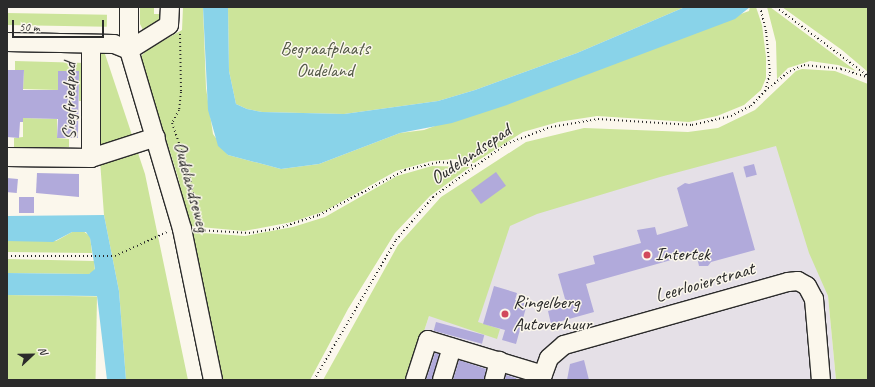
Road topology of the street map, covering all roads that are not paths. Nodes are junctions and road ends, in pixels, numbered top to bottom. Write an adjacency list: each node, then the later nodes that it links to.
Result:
1 (130, 7): 5 (street, Oudelandseweg)
2 (170, 7): 5 (street)
3 (7, 42): 4 (street)
4 (90, 44): 5 (street); 8 (street, Siegfriedpad)
5 (129, 50): 6 (street, Oudelandseweg)
6 (156, 137): 8 (street); 12 (street, Oudelandseweg)
7 (7, 157): 8 (street)
8 (91, 158)
9 (452, 347): 10 (street); 13 (street); 14 (street)
10 (499, 361): 11 (street); 15 (street)
11 (542, 378): 16 (street, Leerlooierstraat)
12 (213, 380)
13 (415, 380)
14 (442, 380)
15 (494, 380)
16 (821, 380)

